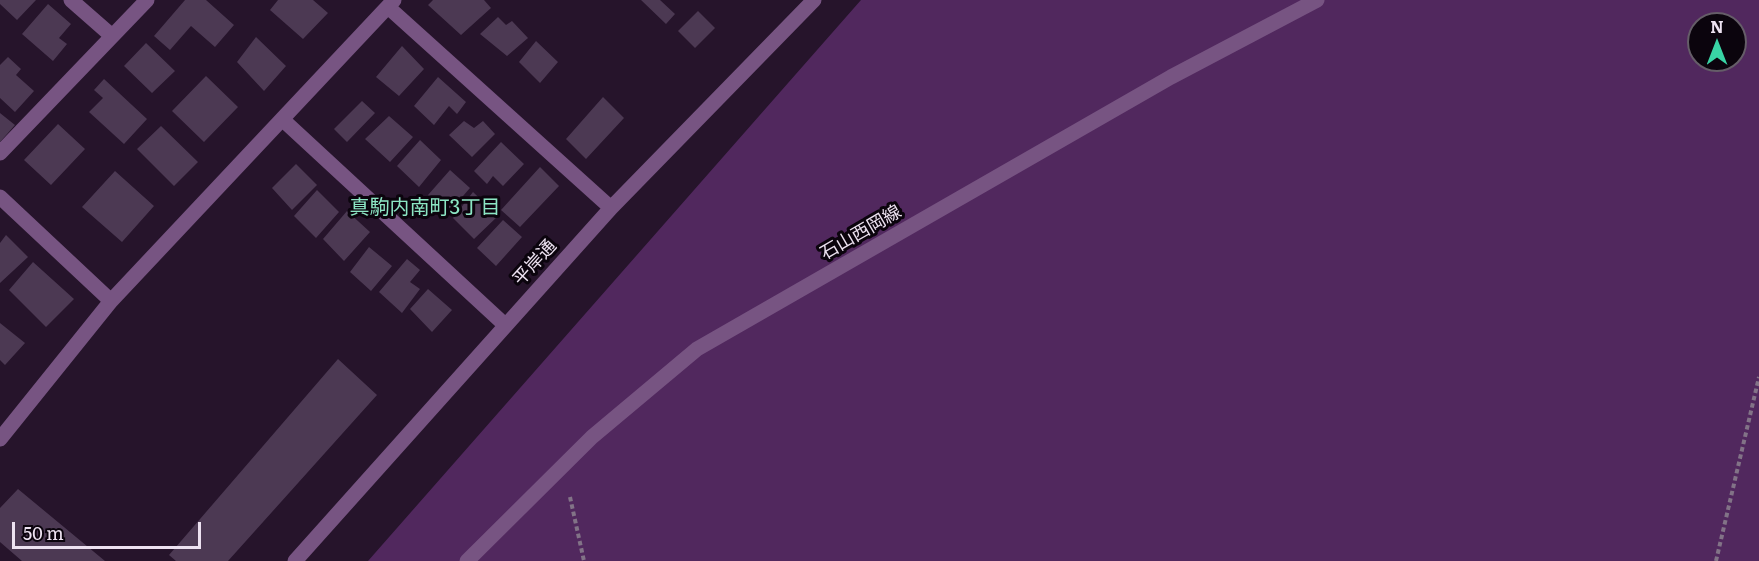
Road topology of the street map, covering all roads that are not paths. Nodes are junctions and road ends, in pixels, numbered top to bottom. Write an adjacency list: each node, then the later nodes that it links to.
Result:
1 (71, 0): 6 (street)
2 (147, 0): 6 (street)
3 (814, 0): 10 (street, 平岸通)
4 (1317, 0): 15 (street, 石山西岡線)
5 (391, 4): 7 (street); 10 (street)
6 (112, 36): 8 (street)
7 (282, 119): 11 (street); 12 (street)
8 (0, 153)
9 (0, 198): 11 (street)
10 (611, 208): 12 (street, 平岸通)
11 (111, 301): 13 (street)
12 (505, 325): 14 (street, 平岸通)
13 (0, 439)
14 (295, 561)
15 (467, 561)

